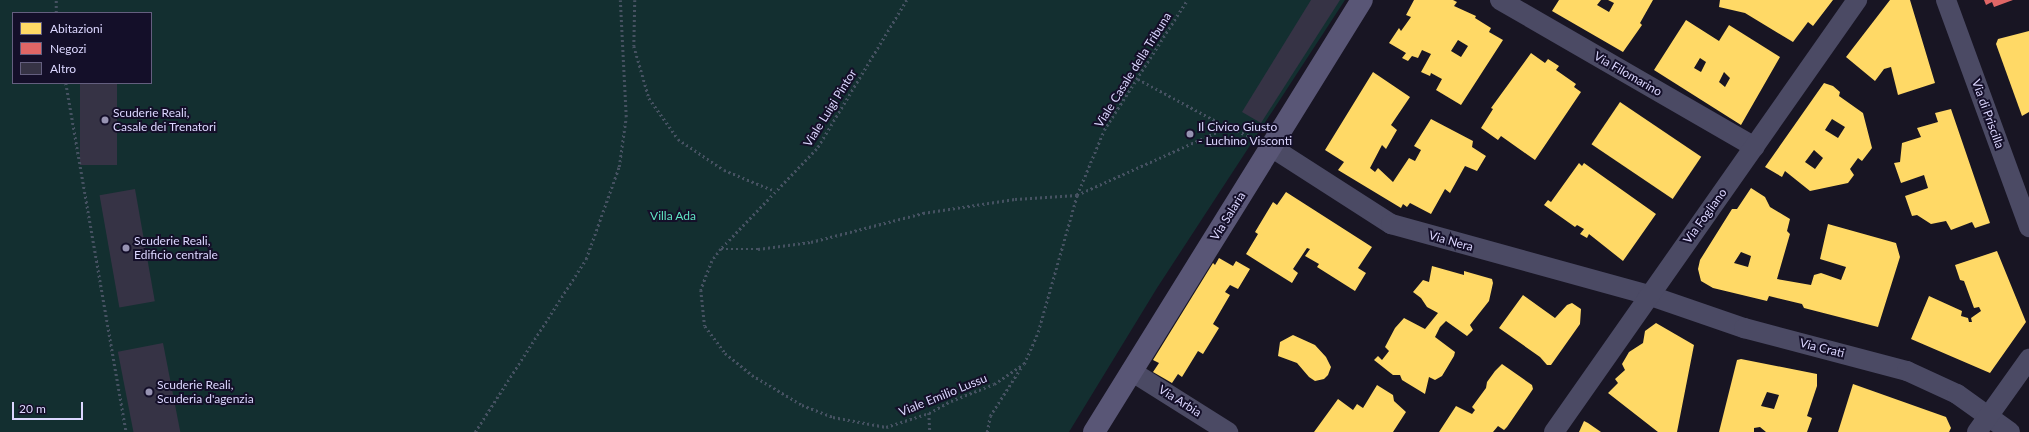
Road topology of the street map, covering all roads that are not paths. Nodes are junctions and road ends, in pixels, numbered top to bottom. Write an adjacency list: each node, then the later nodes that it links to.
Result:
1 (1362, 0): 5 (main road, Via Salaria)
2 (1500, 0): 6 (street, Via Filomarino)
3 (1857, 0): 6 (street, Via Fogliano)
4 (1946, 0): 7 (street, Via di Priscilla)
5 (1271, 147): 8 (street, Via Nera); 10 (main road, Via Salaria)
6 (1755, 147): 8 (street, Via Fogliano)
7 (2029, 227)
8 (1648, 295): 11 (street, Via Crati); 14 (street, Via Fogliano)
9 (2029, 359): 11 (street)
10 (1132, 370): 12 (main road, Via Salaria); 13 (street, Via Arbia)
11 (1988, 416): 15 (street); 16 (street, Via Crati)
12 (1094, 432)
13 (1228, 432)
14 (1554, 432)
15 (1977, 432)
16 (2010, 432)

